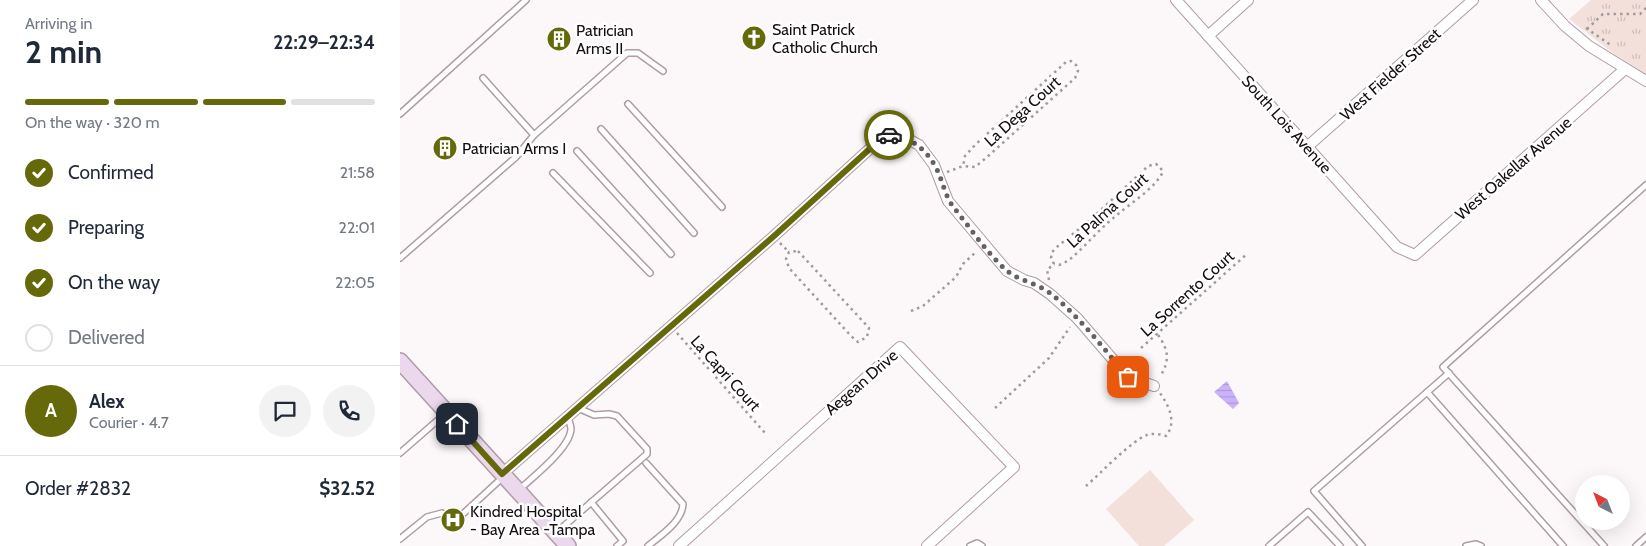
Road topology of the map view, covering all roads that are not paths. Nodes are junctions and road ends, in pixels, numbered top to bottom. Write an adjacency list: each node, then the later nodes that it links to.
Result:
1 (526, 0): 12 (lane)
2 (1176, 0): 6 (street, South Lois Avenue)
3 (1248, 0): 6 (street)
4 (1473, 0): 15 (street, West Fielder Street)
5 (1542, 0): 7 (street)
6 (1208, 36): 15 (street, South Lois Avenue)
7 (1626, 69): 10 (street); 21 (street, West Oakellar Avenue)
8 (663, 71): 14 (lane)
9 (483, 78): 14 (lane)
10 (1646, 81)
11 (628, 104): 19 (lane)
12 (400, 114)
13 (601, 129): 20 (lane)
14 (534, 135): 23 (lane)
15 (1308, 147): 21 (street, South Lois Avenue)
16 (577, 151): 22 (lane)
17 (553, 173): 24 (lane)
18 (1646, 185): 26 (lane)
19 (722, 207)
20 (694, 233)
21 (1397, 247)
22 (671, 254)
23 (400, 258)
24 (650, 274)
25 (402, 367): 30 (main road)
26 (1449, 373): 28 (lane); 55 (lane)
27 (1154, 386): 29 (street)
28 (1427, 392): 51 (lane); 54 (lane)
29 (577, 408): 31 (street); 36 (lane)
30 (446, 412): 32 (lane); 34 (main road)
31 (568, 416): 34 (street); 35 (lane)
32 (400, 453)
33 (646, 463): 44 (lane)
34 (504, 475): 35 (main road); 39 (lane)
35 (518, 491): 37 (main road)
36 (591, 502): 37 (lane); 40 (lane)
37 (556, 533): 41 (main road)
38 (1646, 537): 56 (lane)
39 (400, 539)
40 (623, 541): 42 (lane); 43 (lane)
41 (568, 546)
42 (617, 546)
43 (628, 546)
44 (648, 546)
45 (679, 546): 46 (street, Aegean Drive)
46 (927, 546)
47 (970, 546): 48 (lane)
48 (982, 546)
49 (1269, 546): 50 (lane)
50 (1340, 546)
51 (1362, 546)
52 (1466, 546): 53 (lane)
53 (1480, 546)
54 (1563, 546)
55 (1604, 546)
56 (1636, 546)

